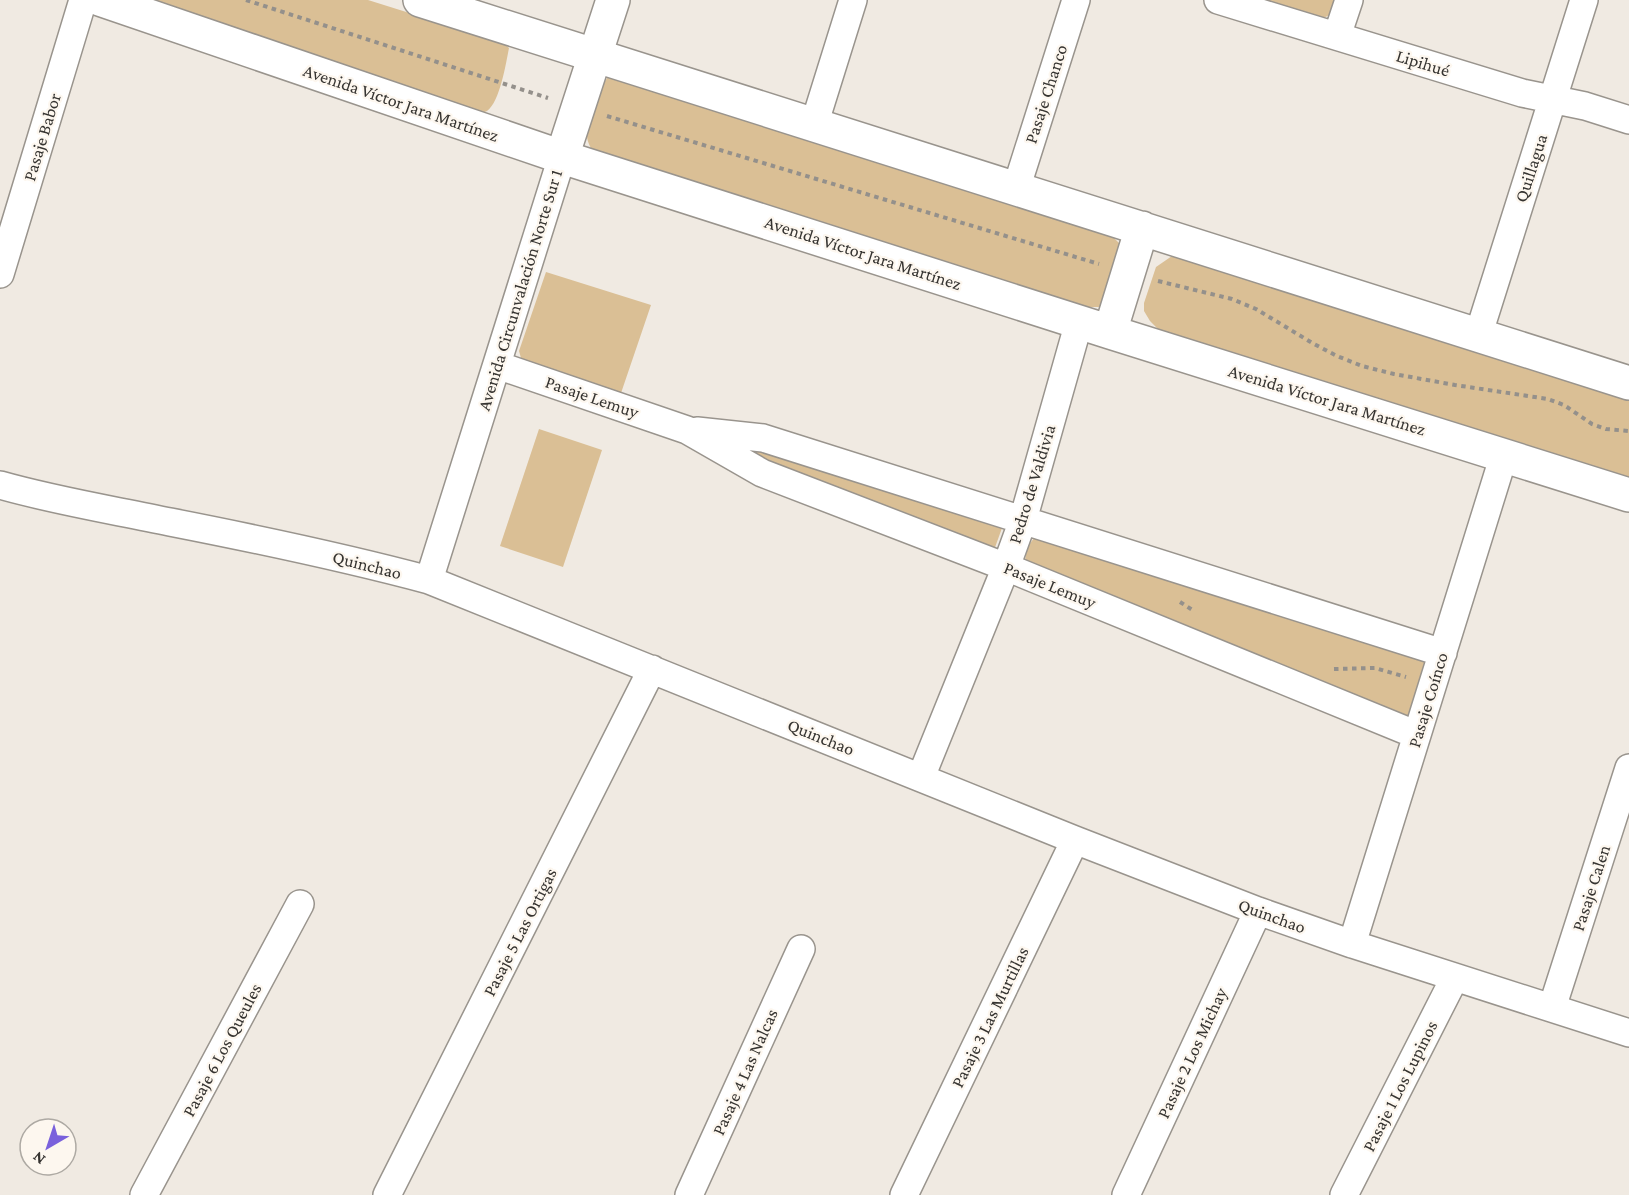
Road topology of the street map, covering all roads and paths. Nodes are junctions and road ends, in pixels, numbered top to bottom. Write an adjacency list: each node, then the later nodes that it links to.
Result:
1 (83, 0): 21 (street, Pasaje Babor)
2 (102, 0): 17 (main road, Avenida Víctor Jara Martínez)
3 (246, 0): 14 (path)
4 (420, 0): 12 (main road)
5 (613, 0): 12 (main road, Avenida Circunvalación Norte Sur 1)
6 (853, 0): 16 (street)
7 (1076, 0): 18 (street, Pasaje Chanco)
8 (1218, 0): 11 (street, Lipihué)
9 (1349, 0): 11 (street)
10 (1584, 0): 13 (street, Quillagua)
11 (1337, 36): 13 (street, Lipihué)
12 (595, 55): 14 (main road, Avenida Circunvalación Norte Sur 1); 16 (main road)
13 (1552, 99): 15 (street, Lipihué); 24 (street, Quillagua)
14 (578, 107): 17 (main road, Avenida Circunvalación Norte Sur 1); 20 (path)
15 (1629, 120)
16 (814, 125): 18 (main road)
17 (562, 157): 22 (main road, Avenida Víctor Jara Martínez); 25 (street, Avenida Circunvalación Norte Sur 1)
18 (1016, 189): 19 (main road)
19 (1142, 228): 20 (main road); 24 (main road)
20 (1128, 272): 23 (main road); 28 (path)
21 (0, 274)
22 (1079, 322): 23 (main road, Avenida Víctor Jara Martínez); 32 (street, Pedro de Valdivia)
23 (1110, 332): 29 (main road, Avenida Víctor Jara Martínez)
24 (1478, 336): 26 (main road)
25 (497, 365): 27 (street, Pasaje Lemuy); 34 (street, Avenida Circunvalación Norte Sur 1)
26 (1629, 383)
27 (687, 430): 32 (street, Pasaje Lemuy); 33 (street, Pasaje Lemuy)
28 (1629, 431)
29 (1504, 455): 31 (main road, Avenida Víctor Jara Martínez); 35 (street, Pasaje Coínco)
30 (0, 485): 34 (street, Quinchao)
31 (1629, 495)
32 (1023, 520): 33 (street, Pedro de Valdivia); 35 (street, Pasaje Lemuy)
33 (1005, 567): 37 (street, Pasaje Lemuy); 39 (street, Pedro de Valdivia)
34 (429, 580): 36 (street, Quinchao)
35 (1443, 653): 37 (street, Pasaje Coínco)
36 (652, 669): 39 (street, Quinchao); 50 (street, Pasaje 5 Las Ortigas)
37 (1417, 735): 44 (street, Pasaje Coínco)
38 (1629, 768): 40 (street, Pasaje Calen)
39 (921, 777): 41 (street, Quinchao)
40 (1625, 795): 47 (street, Pasaje Calen)
41 (1075, 840): 43 (street, Quinchao); 52 (street, Pasaje 3 Las Murtillas)
42 (300, 904): 49 (street, Pasaje 6 Los Queules)
43 (1258, 911): 44 (street, Quinchao); 53 (street, Pasaje 2 Los Michay)
44 (1352, 944): 46 (street, Quinchao)
45 (801, 949): 51 (street, Pasaje 4 Las Nalcas)
46 (1455, 977): 47 (street, Quinchao); 54 (street, Pasaje 1 Los Lupinos)
47 (1552, 1008): 48 (street, Quinchao)
48 (1629, 1033)
49 (144, 1195)
50 (387, 1195)
51 (689, 1195)
52 (904, 1195)
53 (1126, 1195)
54 (1344, 1195)

